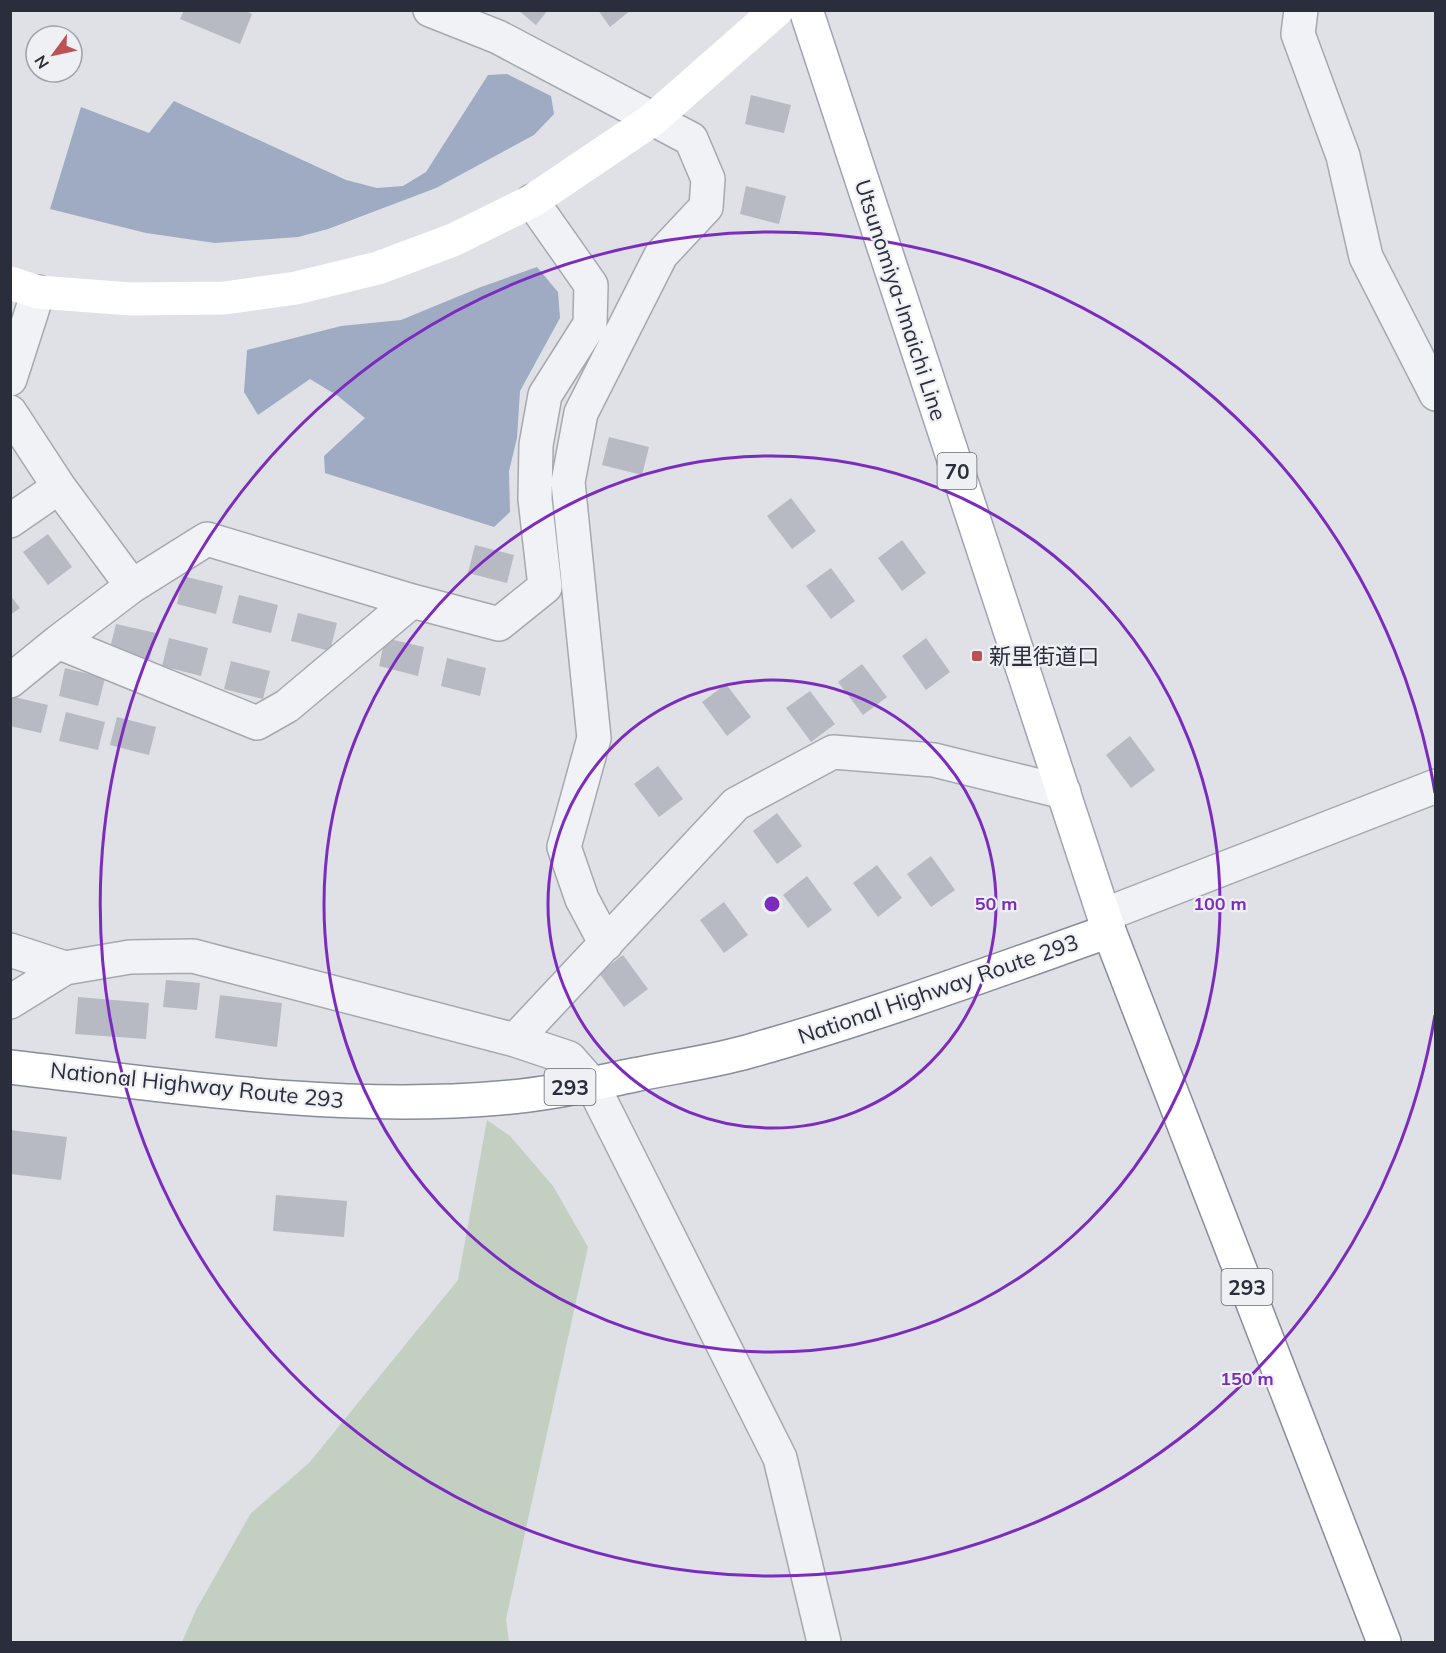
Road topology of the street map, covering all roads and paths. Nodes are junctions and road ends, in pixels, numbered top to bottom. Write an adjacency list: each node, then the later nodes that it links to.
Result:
1 (430, 10): 5 (street)
2 (777, 10): 5 (main road)
3 (806, 10): 18 (main road, Utsunomiya-Imaichi Line / 70)
4 (1301, 10): 9 (street)
5 (652, 120): 6 (main road); 20 (street)
6 (532, 201): 7 (main road); 14 (street)
7 (24, 287): 8 (street)
8 (10, 379)
9 (1436, 394)
10 (10, 412): 11 (street)
11 (59, 487): 12 (street); 13 (street)
12 (10, 522)
13 (132, 586): 14 (street); 15 (street)
14 (412, 601): 15 (street)
15 (58, 642): 16 (street)
16 (10, 681)
17 (1436, 786): 19 (street)
18 (1064, 792): 19 (main road, Utsunomiya-Imaichi Line / 70); 20 (street)
19 (1106, 923): 26 (main road, National Highway Route 293 / 293); 28 (main road, National Highway Route 293 / 293)
20 (606, 944): 24 (street)
21 (10, 950): 22 (street)
22 (65, 968): 23 (street); 24 (street)
23 (10, 1002)
24 (515, 1040): 26 (street)
25 (10, 1066): 26 (main road, National Highway Route 293 / 293)
26 (592, 1084): 27 (street)
27 (824, 1642)
28 (1384, 1642)

